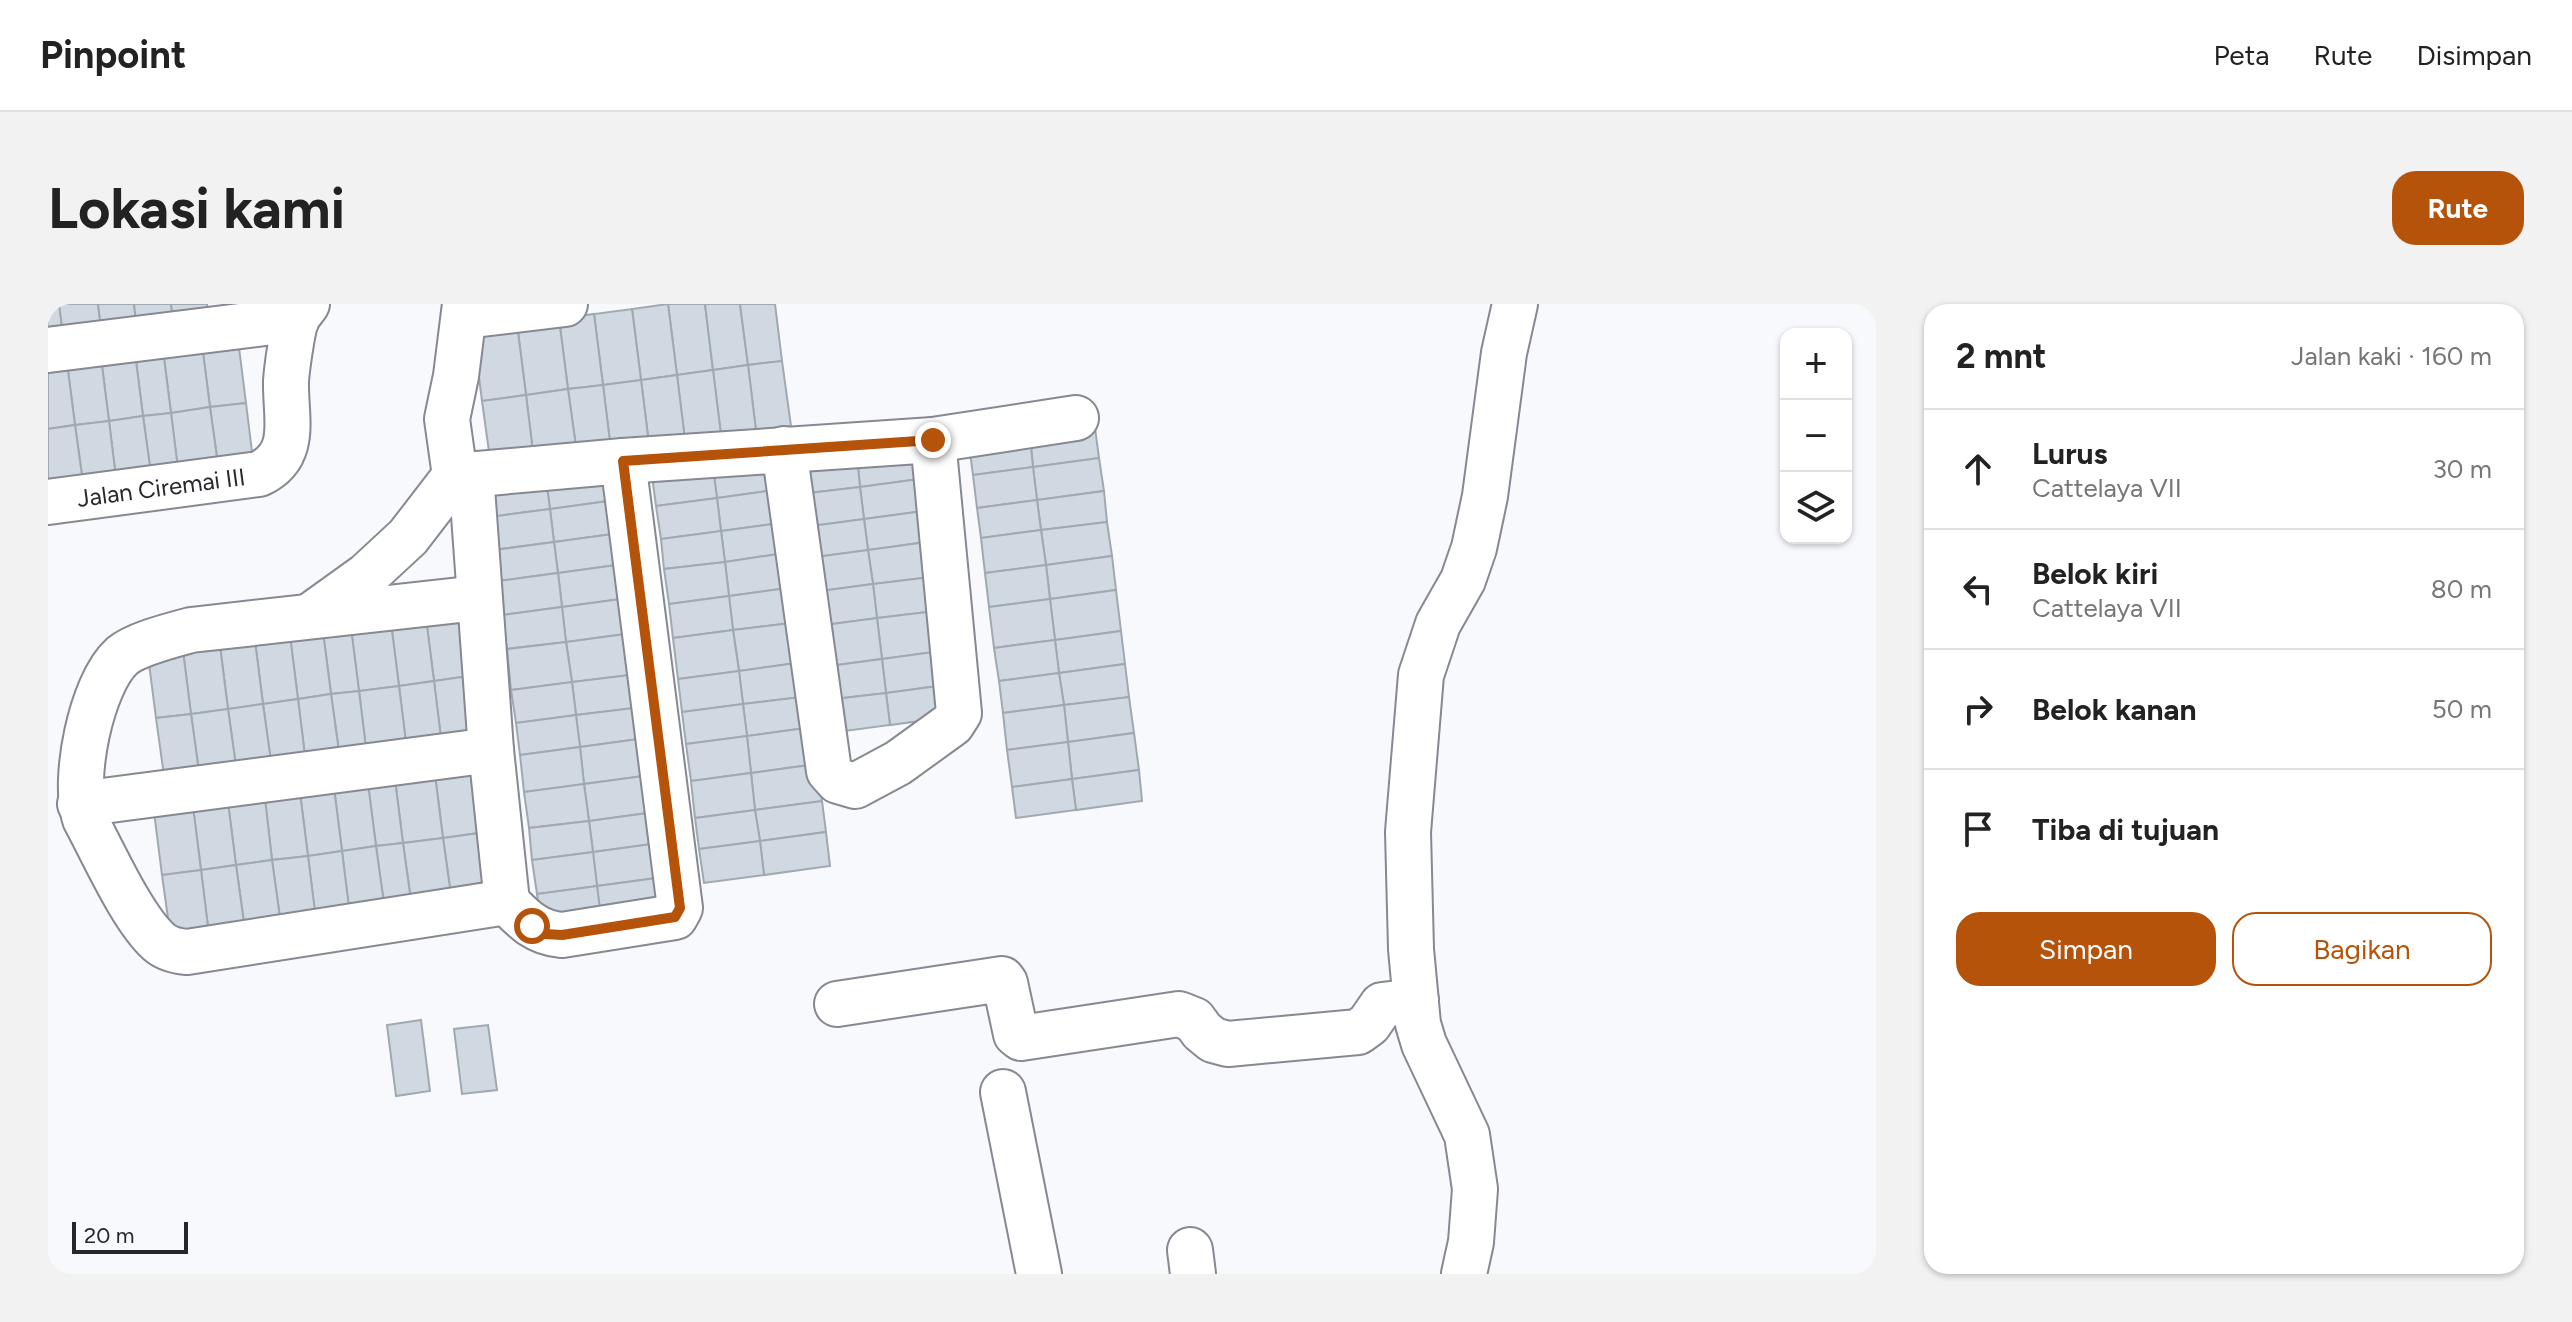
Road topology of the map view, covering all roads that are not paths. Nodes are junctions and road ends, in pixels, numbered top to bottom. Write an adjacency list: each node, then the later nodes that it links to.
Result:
1 (565, 304): 3 (street)
2 (1515, 304): 17 (street)
3 (465, 310): 10 (street)
4 (302, 312): 5 (street); 11 (street, Jalan Ciremai III)
5 (48, 350)
6 (1076, 418): 7 (street)
7 (933, 440): 8 (street); 8 (street)
8 (784, 449): 9 (street)
9 (623, 461): 10 (street); 16 (street)
10 (463, 475): 12 (street); 13 (street)
11 (48, 502)
12 (478, 598): 13 (street); 14 (street)
13 (306, 618): 15 (street)
14 (491, 750): 15 (street); 16 (street)
15 (80, 804): 16 (street)
16 (507, 902)
17 (1416, 1001): 18 (street); 21 (street)
18 (837, 1004)
19 (1003, 1092): 20 (street)
20 (1039, 1274)
21 (1464, 1274)

